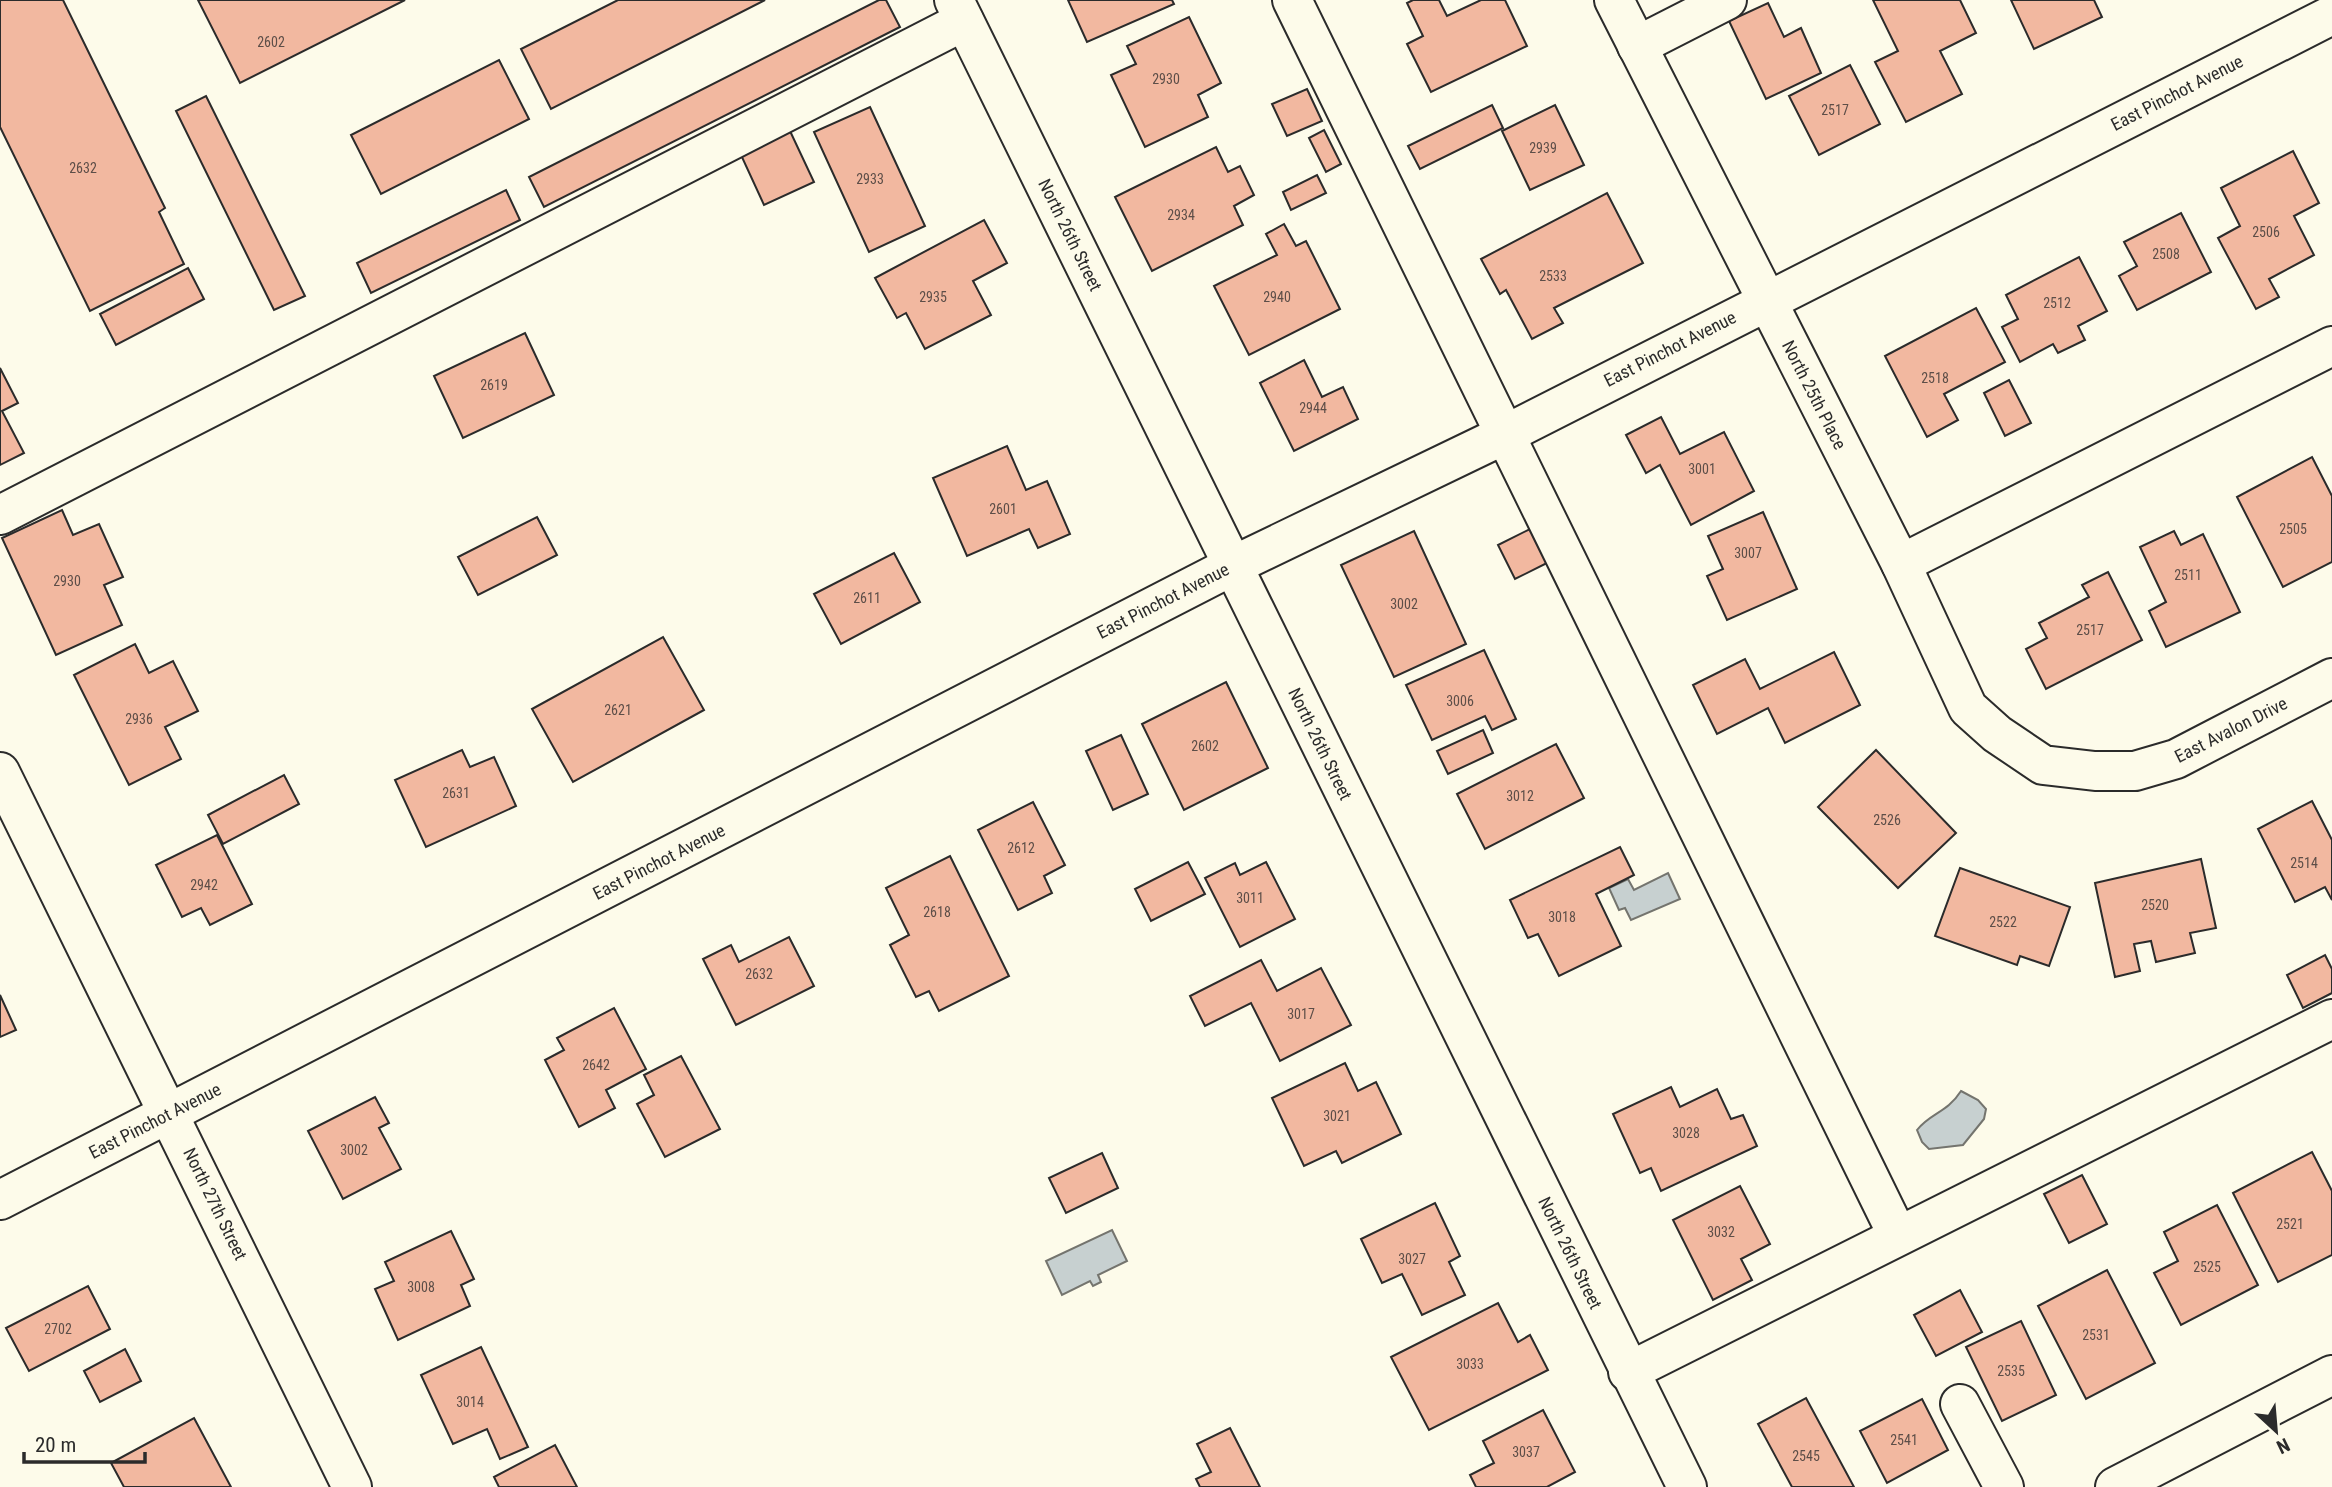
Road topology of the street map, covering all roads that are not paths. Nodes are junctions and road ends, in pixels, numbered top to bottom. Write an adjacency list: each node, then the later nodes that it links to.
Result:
1 (1292, 0): 9 (street)
2 (1614, 0): 6 (street, North 25th Place)
3 (1727, 0): 6 (street)
4 (959, 11): 10 (street); 12 (street, North 26th Street)
5 (2332, 15): 7 (street, East Pinchot Avenue)
6 (1637, 46): 7 (street, North 25th Place)
7 (1766, 300): 9 (street, East Pinchot Avenue); 11 (street, North 25th Place)
8 (2332, 346): 11 (street)
9 (1506, 434): 12 (street, East Pinchot Avenue); 19 (street)
10 (0, 515)
11 (1901, 565): 14 (street, North 25th Place)
12 (1232, 566): 17 (street, East Pinchot Avenue); 20 (street, North 26th Street)
13 (2332, 678): 14 (street, East Avalon Drive)
14 (2043, 765)
15 (0, 772): 17 (street, North 27th Street)
16 (2332, 1019): 19 (street)
17 (171, 1114): 18 (street, East Pinchot Avenue); 23 (street, North 27th Street)
18 (0, 1200)
19 (1898, 1236): 20 (street)
20 (1628, 1372): 24 (street, North 26th Street)
21 (2332, 1375): 26 (street)
22 (1960, 1404): 25 (street)
23 (352, 1487)
24 (1687, 1487)
25 (2004, 1487)
26 (2115, 1487)

